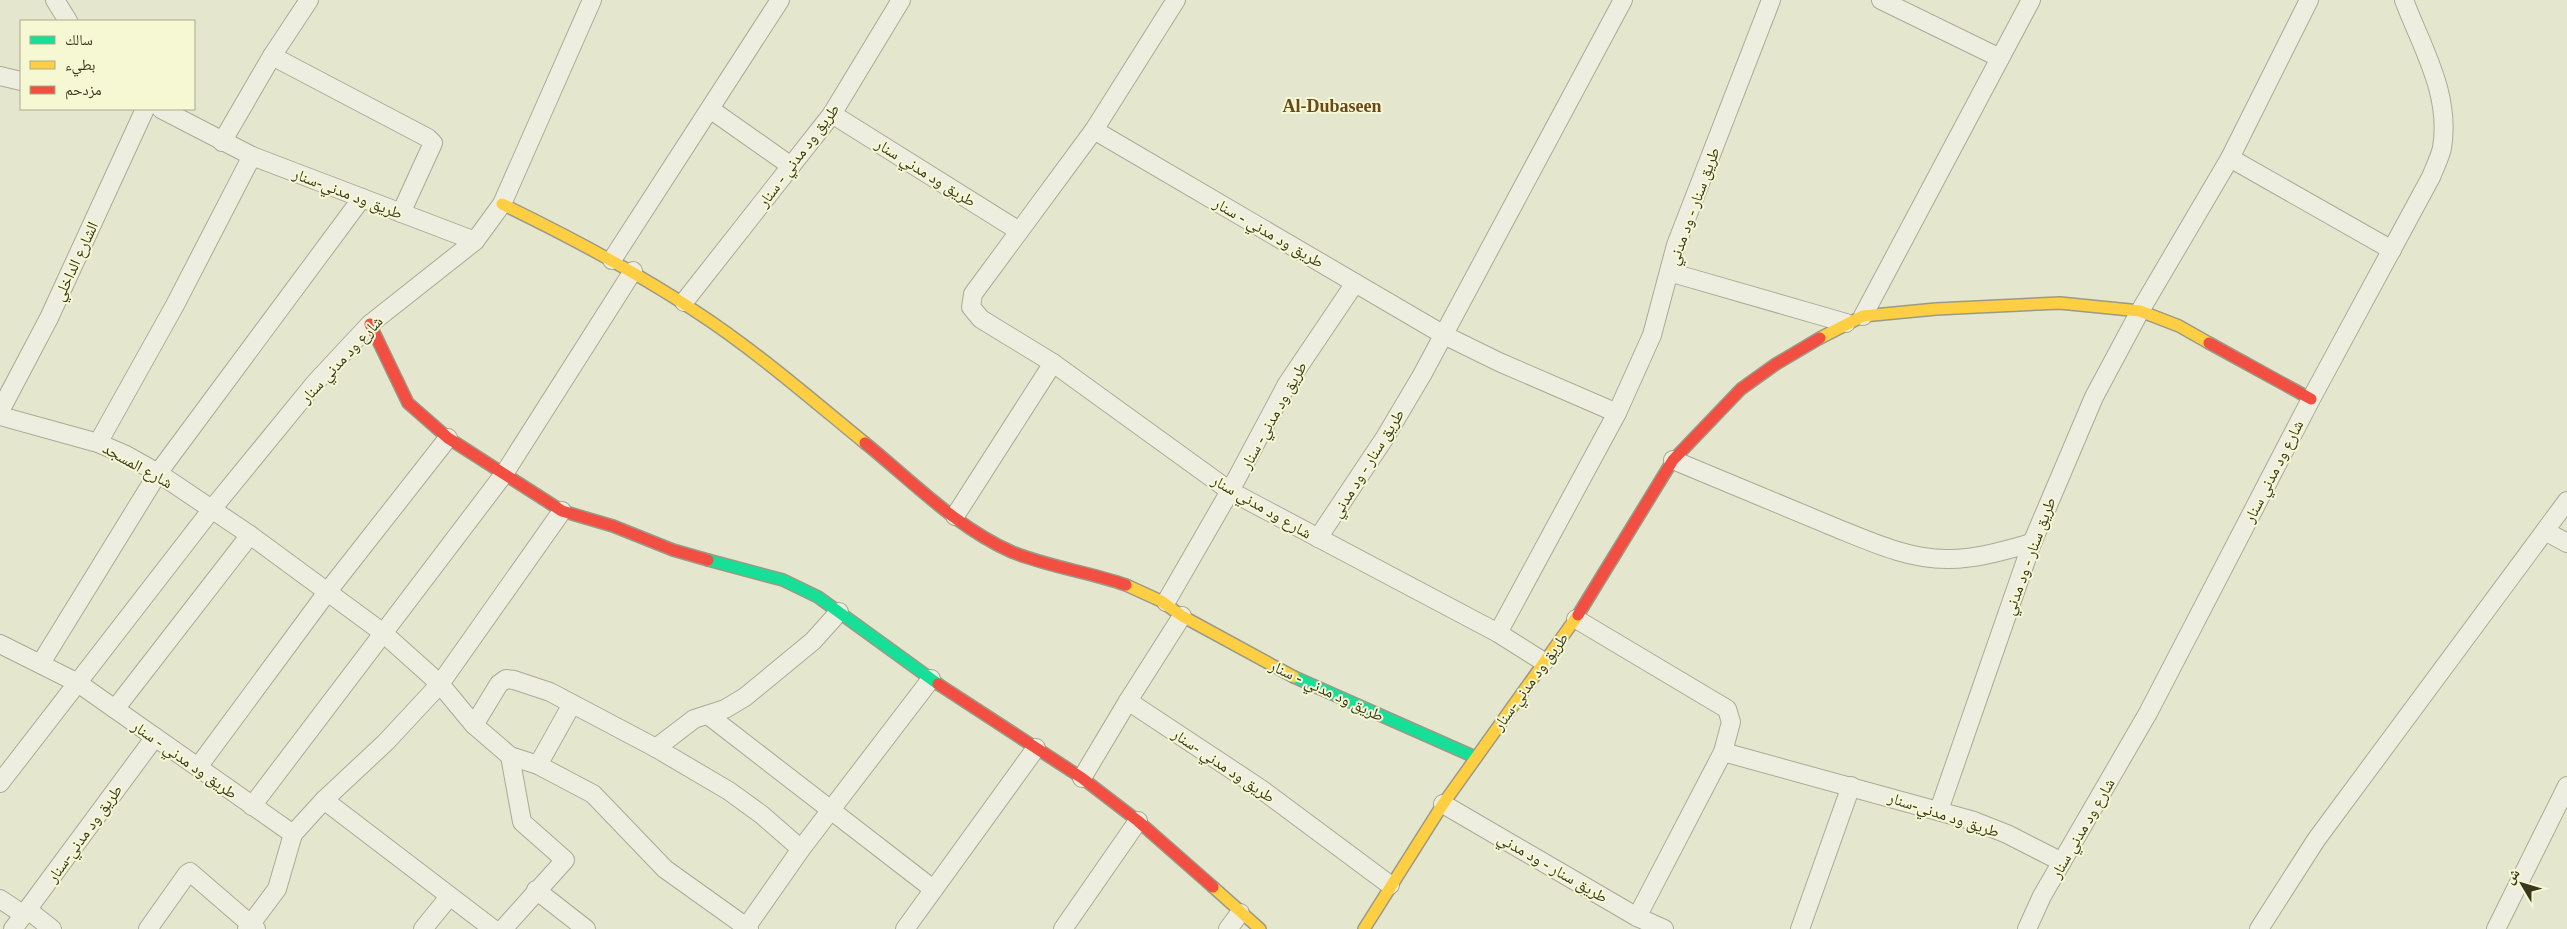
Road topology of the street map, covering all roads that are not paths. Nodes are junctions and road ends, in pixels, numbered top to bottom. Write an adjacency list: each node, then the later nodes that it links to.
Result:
1 (55, 0): 13 (street)
2 (309, 0): 14 (street)
3 (592, 0): 28 (street, شارع ود مدني سنار)
4 (780, 0): 18 (street)
5 (901, 0): 21 (street, طريق ود مدني - سنار)
6 (1176, 0): 22 (street)
7 (1623, 0): 42 (street, طريق سنار - ود مدني)
8 (1771, 0): 35 (street, طريق سنار - ود مدني)
9 (1880, 0): 15 (street)
10 (2031, 0): 15 (street)
11 (2309, 0): 25 (street, طريق سنار - ود مدني)
12 (2404, 0): 32 (street, شارع ود مدني سنار)
13 (67, 20)
14 (272, 56): 23 (street); 29 (street)
15 (2000, 58): 39 (street)
16 (0, 76): 17 (street)
17 (20, 82)
18 (710, 109): 26 (street); 33 (street)
19 (145, 110): 45 (street, الشارع الداخلي)
20 (163, 110): 23 (street, طريق ود مدني-سنار)
21 (832, 114): 26 (street, طريق ود مدني - سنار); 30 (street, طريق ود مدني سنار)
22 (1094, 130): 30 (street); 36 (street, طريق ود مدني - سنار)
23 (222, 142): 24 (street, طريق ود مدني-سنار)
24 (252, 156): 27 (street, طريق ود مدني-سنار); 49 (street)
25 (2230, 158): 32 (street); 38 (street, طريق سنار - ود مدني)
26 (791, 166): 37 (street, طريق ود مدني - سنار)
27 (362, 198): 29 (street, طريق ود مدني-سنار); 51 (street)
28 (502, 204): 31 (street, شارع ود مدني سنار); 33 (street, طريق ود مدني - سنار)
29 (401, 213): 31 (street, طريق ود مدني-سنار)
30 (1019, 230): 43 (street, شارع ود مدني سنار)
31 (475, 242): 41 (street, شارع ود مدني سنار)
32 (2392, 250): 44 (street, شارع ود مدني سنار)
33 (612, 260): 34 (street, طريق ود مدني - سنار)
34 (632, 271): 37 (street, طريق ود مدني - سنار); 52 (street)
35 (1669, 272): 40 (street); 46 (street, طريق سنار - ود مدني)
36 (1355, 283): 42 (street, طريق ود مدني - سنار); 53 (street, طريق ود مدني- سنار)
37 (684, 302): 57 (street, طريق ود مدني - سنار)
38 (2140, 311): 39 (street); 44 (street); 61 (street, طريق سنار - ود مدني)
39 (1863, 316): 40 (street)
40 (1846, 323): 50 (street)
41 (370, 324): 48 (street); 55 (street, شارع ود مدني سنار)
42 (1444, 335): 46 (street); 60 (street, طريق سنار - ود مدني)
43 (1053, 363): 53 (street, شارع ود مدني سنار); 57 (street)
44 (2311, 399): 101 (street, شارع ود مدني سنار)
45 (0, 411)
46 (1617, 412): 69 (street, طريق سنار - ود مدني)
47 (0, 416): 49 (street, شارع المسجد)
48 (448, 438): 52 (street); 63 (street)
49 (98, 443): 51 (street, شارع المسجد)
50 (1673, 460): 61 (street, طريق سنار - ود مدني); 67 (street)
51 (158, 473): 55 (street, شارع المسجد); 72 (street)
52 (504, 474): 56 (street); 68 (street)
53 (1230, 491): 60 (street, شارع ود مدني سنار); 64 (street, طريق ود مدني- سنار)
54 (2567, 501): 58 (street)
55 (212, 509): 59 (street, شارع المسجد); 74 (street, شارع ود مدني سنار)
56 (562, 512): 65 (street); 75 (street)
57 (955, 516): 64 (street, طريق ود مدني - سنار)
58 (2545, 531): 62 (street); 126 (street)
59 (250, 535): 63 (street, شارع المسجد); 78 (street)
60 (1318, 538): 69 (street, شارع ود مدني سنار)
61 (2032, 543): 97 (street, طريق سنار - ود مدني)
62 (2567, 543)
63 (328, 591): 68 (street, شارع المسجد); 88 (street)
64 (1166, 602): 66 (street, طريق ود مدني - سنار)
65 (839, 612): 73 (street); 79 (street)
66 (1182, 616): 76 (street); 86 (street, طريق ود مدني - سنار)
67 (1576, 619): 71 (street, طريق ود مدني-سنار); 84 (street, طريق ود مدني-سنار)
68 (382, 632): 75 (street, شارع المسجد); 95 (street)
69 (1498, 633): 71 (street, شارع ود مدني سنار)
70 (0, 644): 72 (street)
71 (1544, 662): 86 (street, طريق ود مدني-سنار)
72 (41, 663): 74 (street)
73 (931, 679): 83 (street); 96 (street)
74 (78, 684): 78 (street, طريق ود مدني - سنار); 90 (street, شارع ود مدني سنار)
75 (440, 684): 80 (street); 93 (street)
76 (1128, 701): 89 (street); 102 (street, طريق ود مدني -سنار)
77 (572, 704): 80 (street); 82 (street); 87 (street)
78 (115, 709): 81 (street, طريق ود مدني - سنار)
79 (708, 715): 82 (street); 96 (street)
80 (474, 725): 85 (street)
81 (155, 737): 88 (street, طريق ود مدني - سنار); 107 (street, طريق ود مدني-سنار)
82 (656, 748): 100 (street)
83 (1036, 748): 89 (street); 103 (street)
84 (1723, 752): 91 (street, طريق ود مدني-سنار); 109 (street, طريق ود مدني-سنار)
85 (510, 756): 87 (street); 104 (street)
86 (1475, 757): 94 (street, طريق ود مدني-سنار)
87 (538, 765): 111 (street)
88 (198, 767): 95 (street, طريق ود مدني - سنار)
89 (1082, 778): 98 (street)
90 (1, 779)
91 (1851, 786): 97 (street, طريق ود مدني-سنار); 124 (street)
92 (2567, 786): 127 (street)
93 (324, 800): 99 (street); 105 (street)
94 (1443, 804): 102 (street, طريق ود مدني-سنار); 109 (street, طريق سنار - ود مدني)
95 (252, 806): 99 (street, طريق ود مدني - سنار)
96 (830, 810): 100 (street); 103 (street)
97 (1939, 810): 101 (street, طريق ود مدني-سنار)
98 (1138, 821): 108 (street); 120 (street)
99 (293, 834): 110 (street)
100 (801, 849): 111 (street)
101 (2062, 862): 125 (street, شارع ود مدني سنار)
102 (1390, 885): 123 (street, طريق ود مدني-سنار)
103 (933, 889): 119 (street)
104 (536, 890): 117 (street); 118 (street)
105 (449, 897): 115 (street); 116 (street)
106 (0, 899): 107 (street)
107 (26, 912): 112 (street, طريق ود مدني-سنار); 113 (street)
108 (1240, 913): 121 (street); 122 (street)
109 (1649, 924)
110 (251, 927): 114 (street)
111 (747, 928)
112 (13, 929)
113 (52, 929)
114 (148, 929)
115 (423, 929)
116 (493, 929)
117 (503, 929)
118 (586, 929)
119 (905, 929)
120 (1064, 929)
121 (1228, 929)
122 (1260, 929)
123 (1364, 929)
124 (1800, 929)
125 (2027, 929)
126 (2259, 929)
127 (2496, 929)

